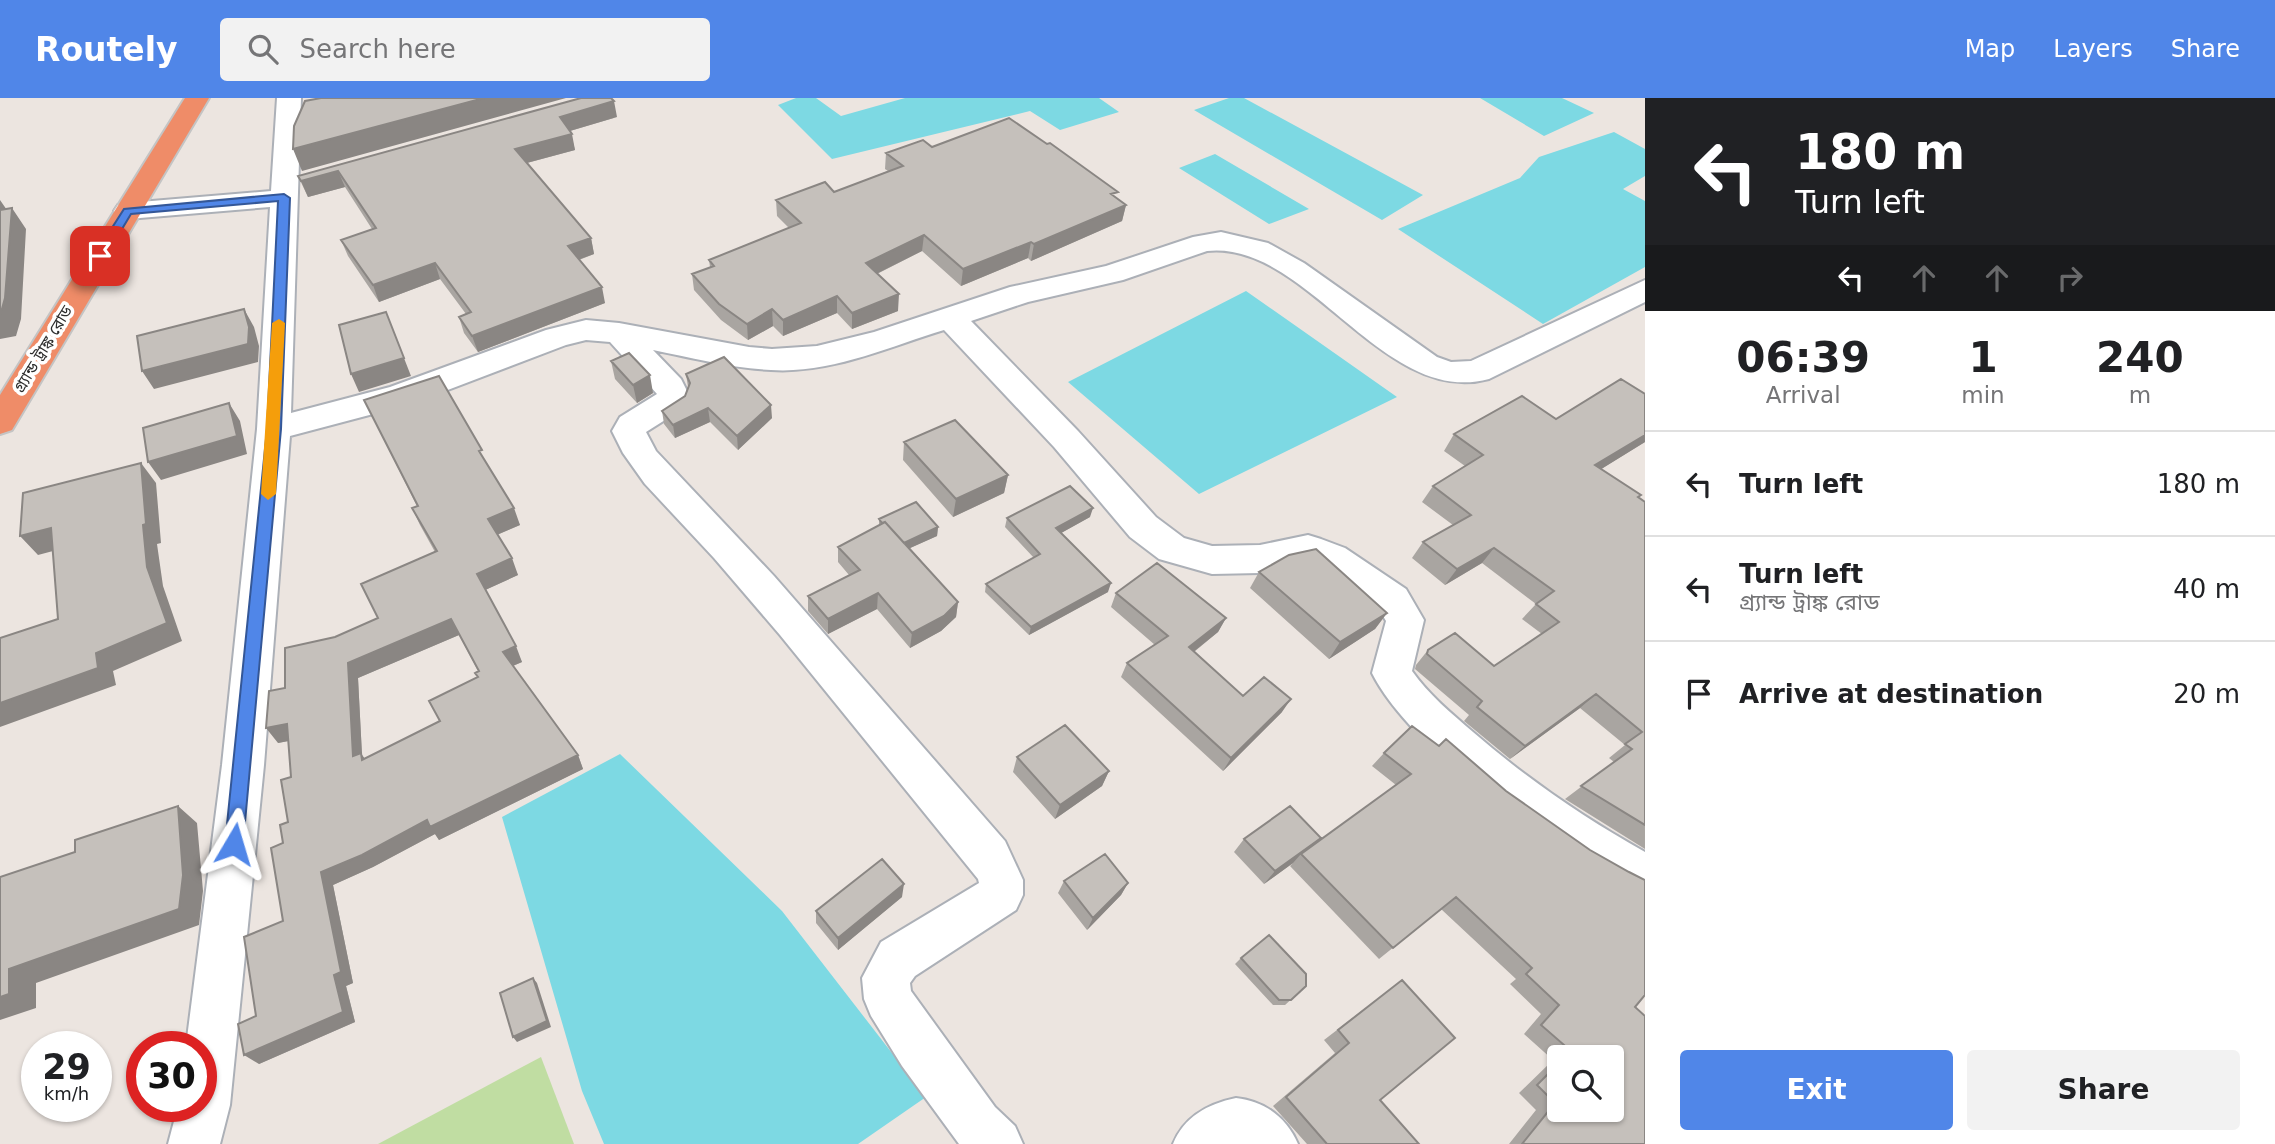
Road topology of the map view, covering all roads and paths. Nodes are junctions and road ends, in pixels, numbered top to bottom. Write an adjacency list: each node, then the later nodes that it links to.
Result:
1 (197, 98): 4 (highway, গ্র্যান্ড ট্রাঙ্ক রোড)
2 (289, 98): 3 (street)
3 (293, 188): 4 (street); 9 (street)
4 (128, 211): 8 (highway, গ্র্যান্ড ট্রাঙ্ক রোড)
5 (1645, 289): 6 (street)
6 (950, 318): 7 (street); 10 (street)
7 (619, 333): 9 (street); 12 (street)
8 (0, 422)
9 (274, 429): 11 (street)
10 (1645, 876)
11 (194, 1144)
12 (997, 1144)
13 (1199, 1144): 14 (street)
14 (1272, 1144)

